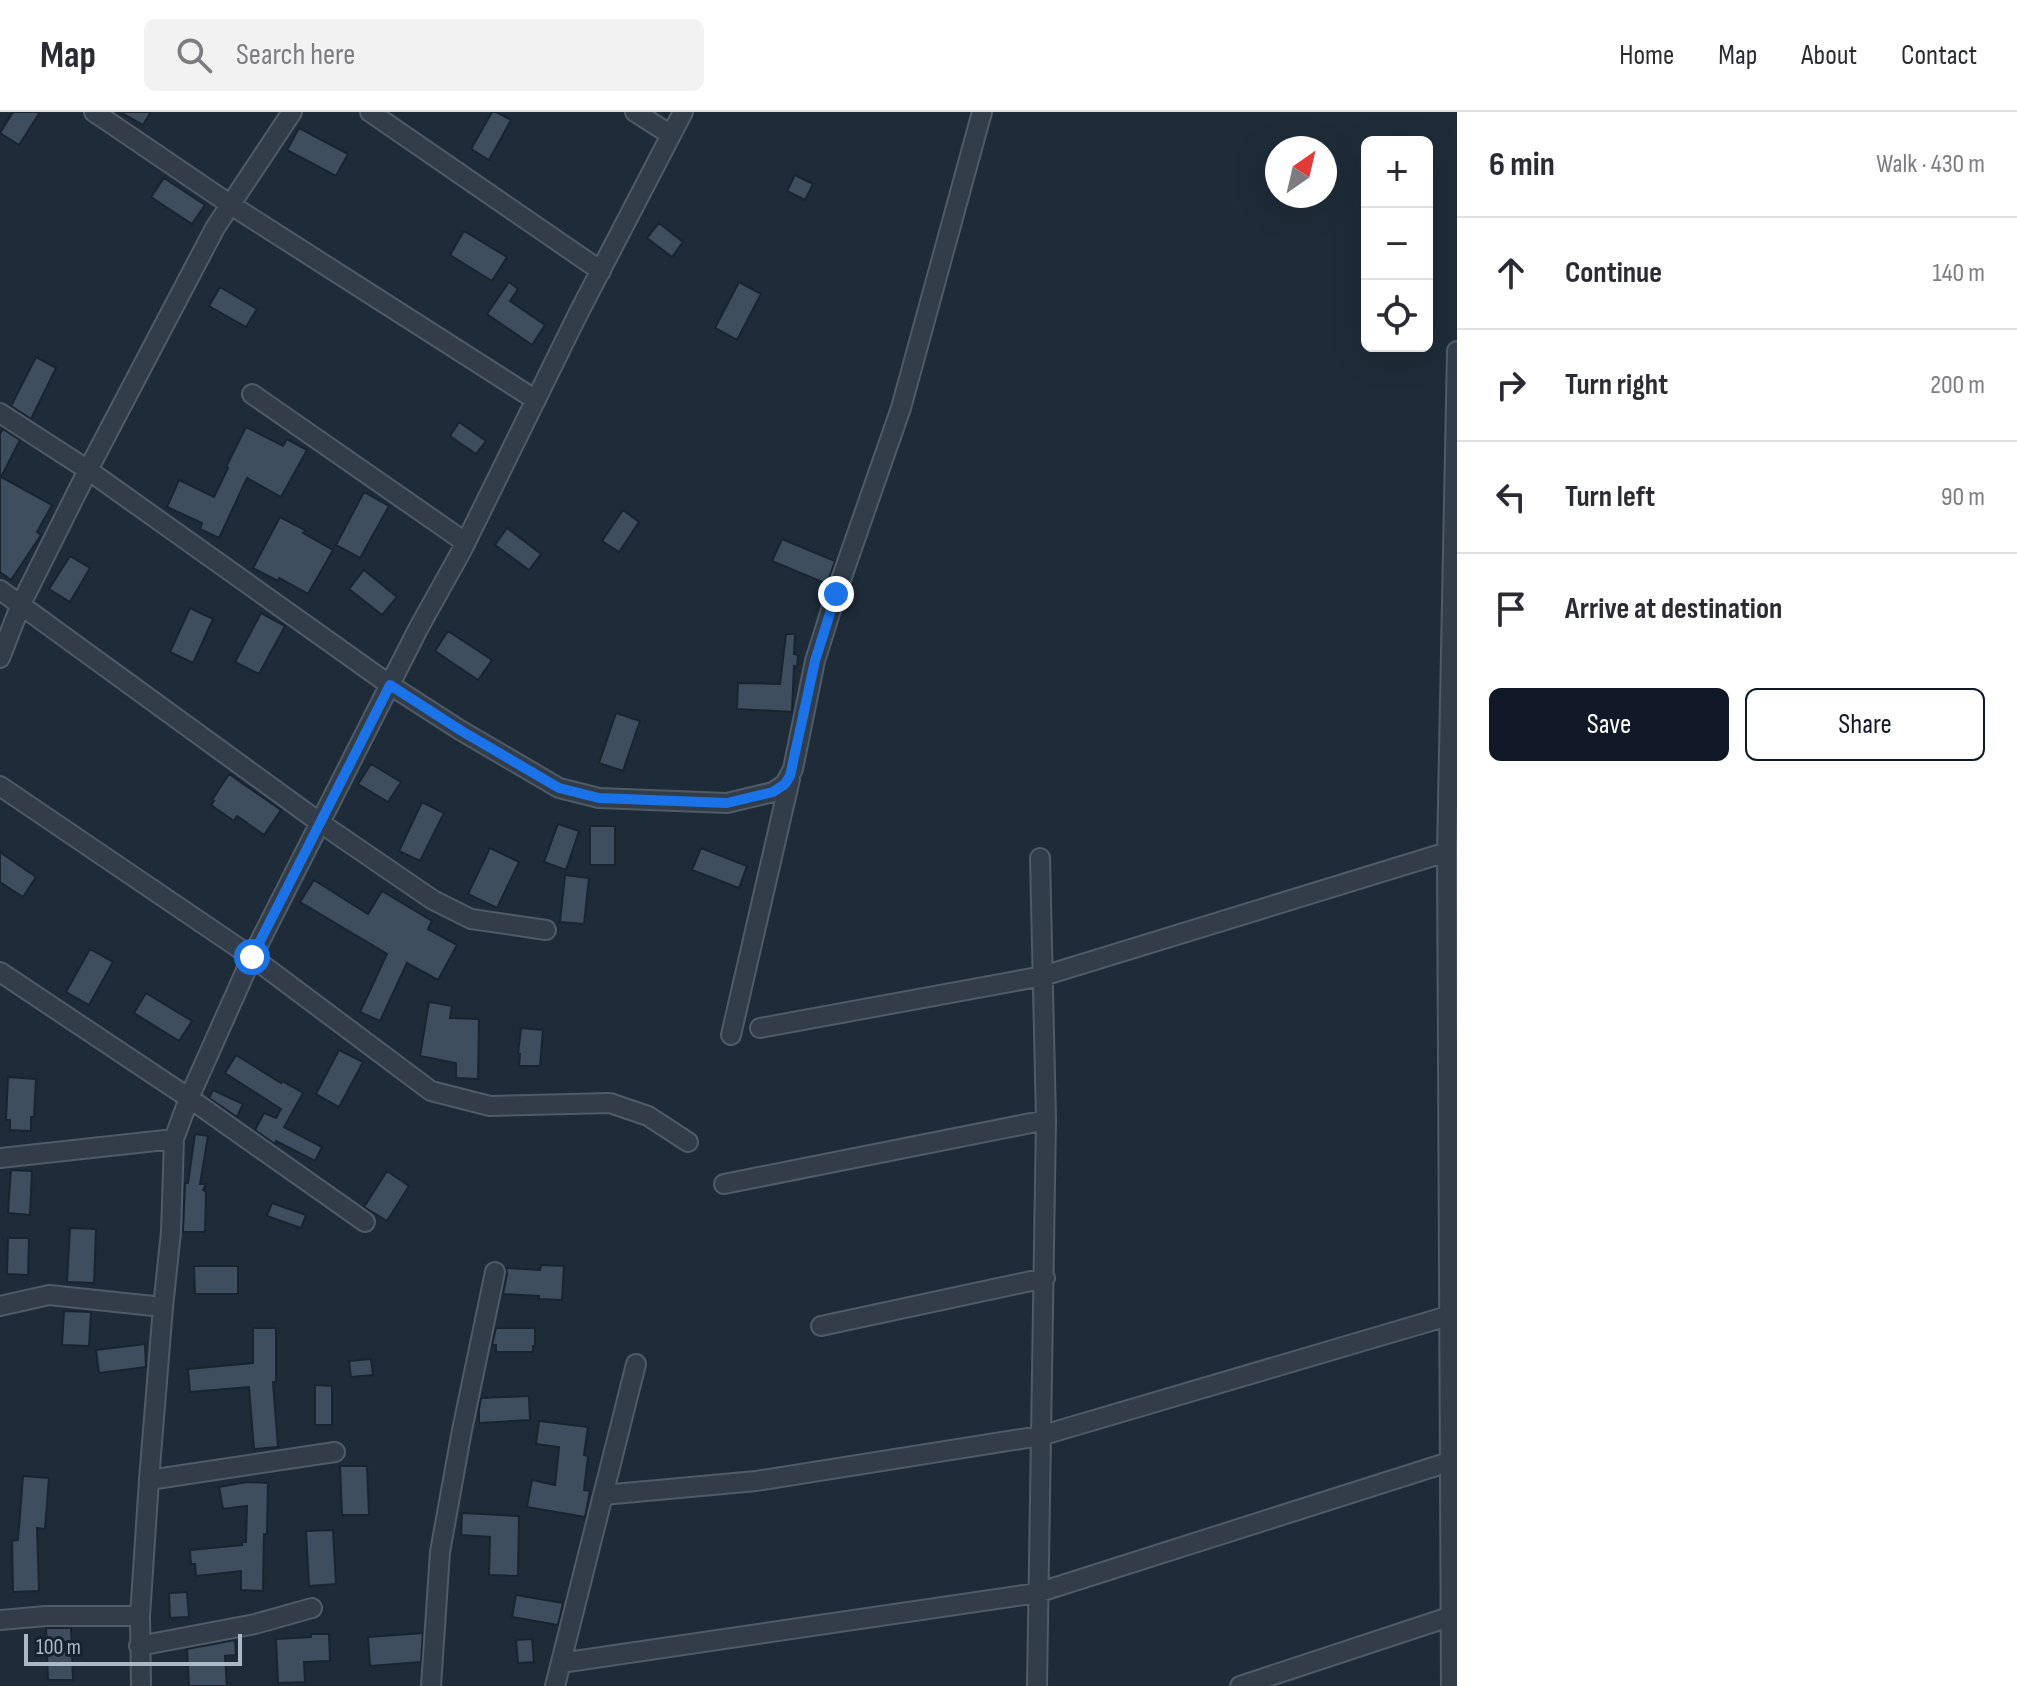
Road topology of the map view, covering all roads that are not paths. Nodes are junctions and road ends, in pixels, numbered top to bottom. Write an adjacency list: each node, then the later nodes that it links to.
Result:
1 (94, 112): 8 (street)
2 (292, 112): 8 (street)
3 (370, 112): 9 (street)
4 (635, 112): 7 (street)
5 (683, 112): 7 (street)
6 (982, 112): 21 (street)
7 (671, 135): 9 (street)
8 (231, 205): 12 (street); 14 (street)
9 (601, 271): 12 (street)
10 (1457, 351): 15 (street)
11 (252, 394): 16 (street)
12 (536, 400): 16 (street)
13 (0, 413): 14 (street)
14 (88, 470): 18 (street); 20 (street)
15 (1456, 518): 24 (street)
16 (465, 542): 20 (street)
17 (0, 590): 18 (street)
18 (21, 604): 19 (street); 23 (street)
19 (0, 658)
20 (390, 685): 21 (street); 23 (street)
21 (790, 776): 31 (street)
22 (0, 786): 27 (street)
23 (319, 822): 26 (street); 27 (street)
24 (1447, 852): 29 (street); 38 (street)
25 (1040, 858): 29 (street)
26 (546, 930)
27 (252, 957): 32 (street); 35 (street)
28 (0, 972): 32 (street)
29 (1043, 976): 30 (street); 33 (street)
30 (760, 1028)
31 (731, 1035)
32 (189, 1098): 34 (street); 39 (street)
33 (1046, 1120): 37 (street); 41 (street)
34 (174, 1139): 36 (street); 43 (street)
35 (688, 1142)
36 (0, 1158)
37 (724, 1184)
38 (1452, 1213): 44 (street)
39 (365, 1222)
40 (495, 1272): 61 (street)
41 (1045, 1278): 45 (street); 47 (street)
42 (0, 1306): 43 (street)
43 (163, 1307): 50 (street)
44 (1448, 1316): 47 (street); 49 (street)
45 (821, 1326)
46 (636, 1364): 51 (street)
47 (1040, 1436): 51 (street); 53 (street)
48 (335, 1452): 50 (street)
49 (1449, 1462): 52 (street); 53 (street)
50 (149, 1480): 55 (street)
51 (603, 1495): 59 (street)
52 (1453, 1564): 56 (street)
53 (1037, 1593): 59 (street); 63 (street)
54 (312, 1608): 58 (street)
55 (140, 1616): 57 (street); 58 (street)
56 (1449, 1617): 64 (street); 65 (street)
57 (0, 1620)
58 (139, 1646): 60 (street)
59 (561, 1663): 62 (street)
60 (141, 1686)
61 (431, 1686)
62 (555, 1686)
63 (1037, 1686)
64 (1240, 1686)
65 (1451, 1686)

